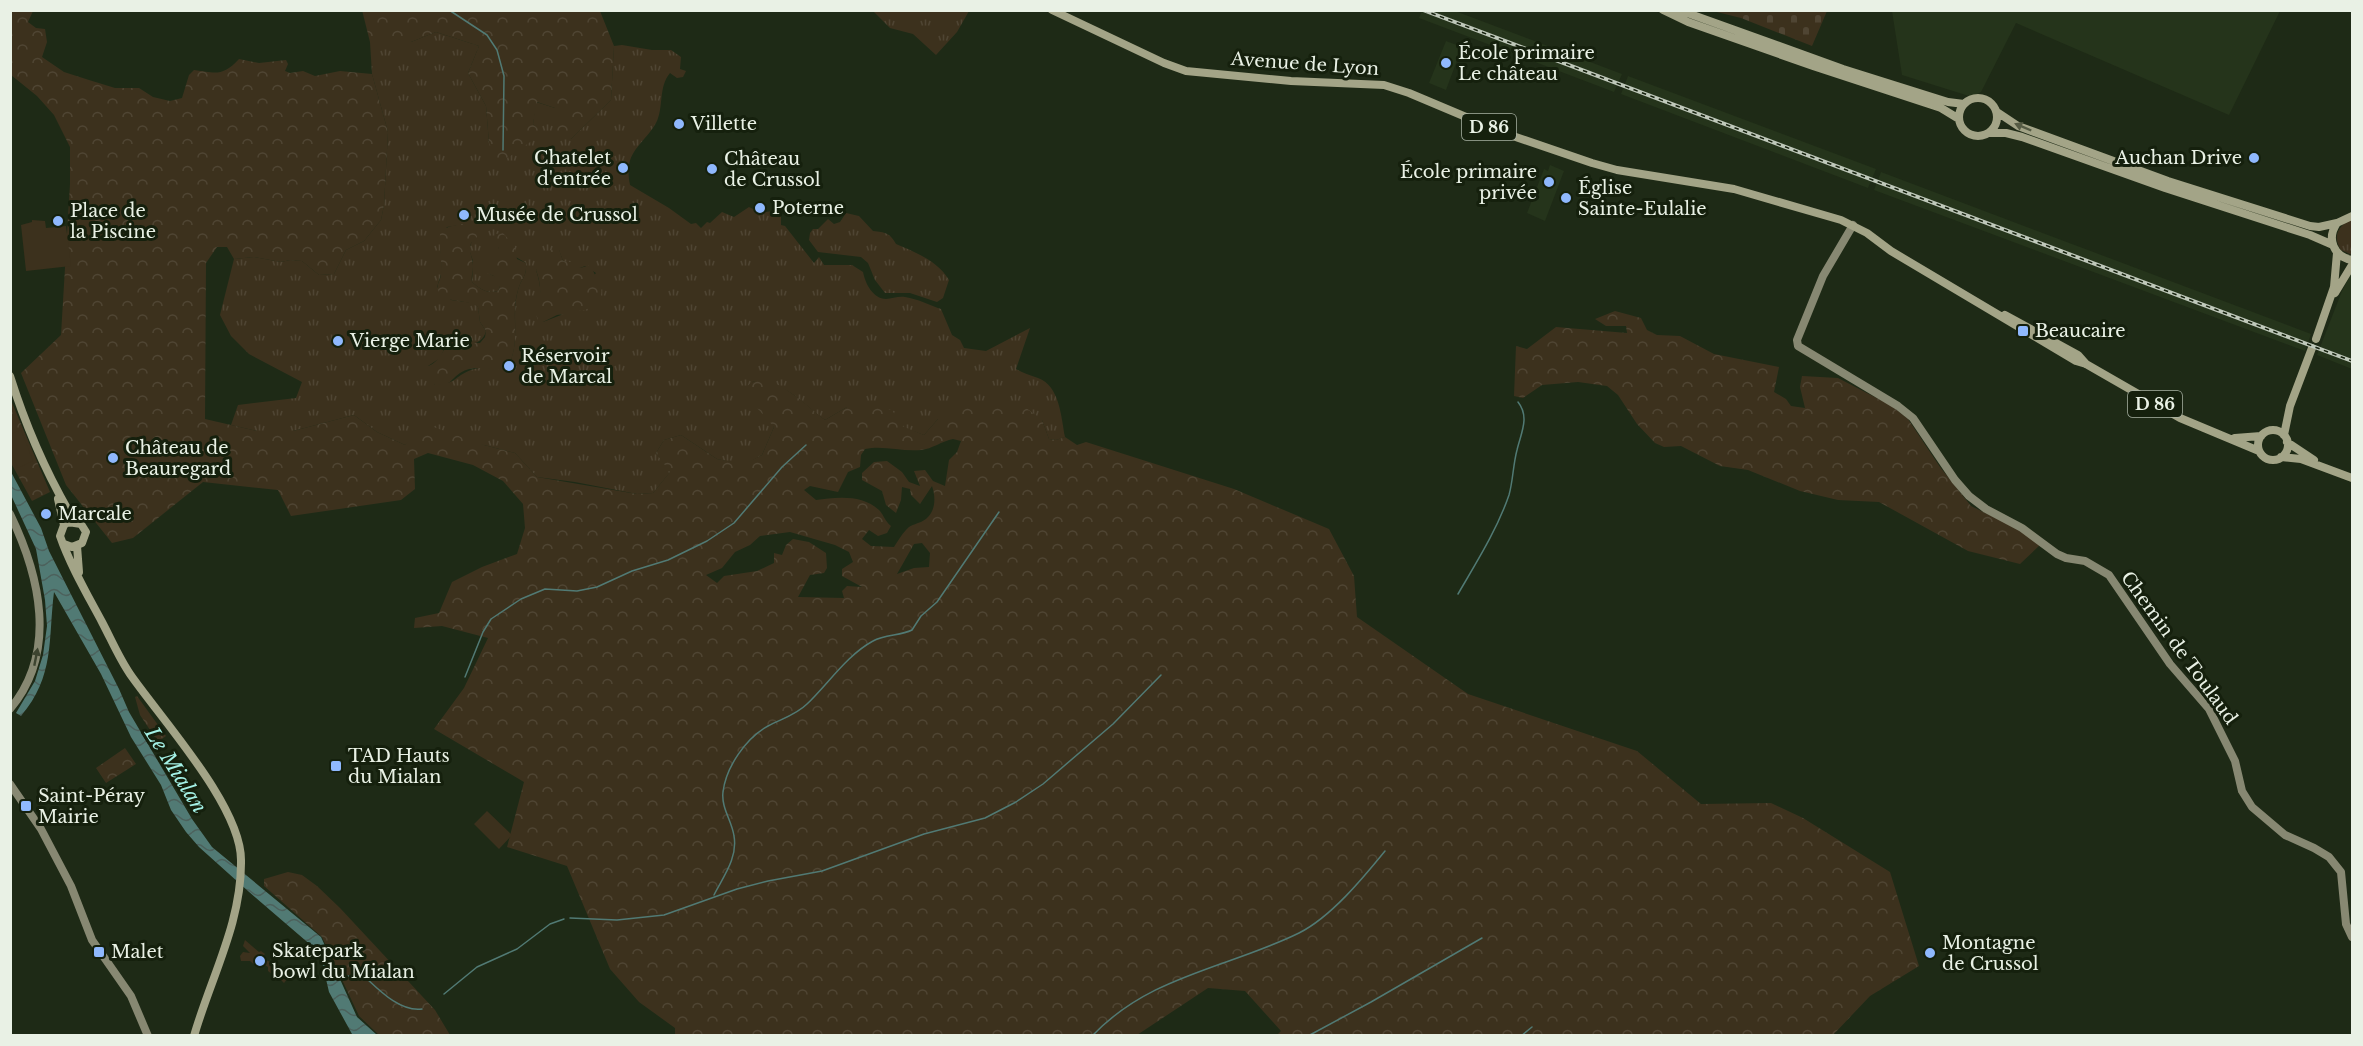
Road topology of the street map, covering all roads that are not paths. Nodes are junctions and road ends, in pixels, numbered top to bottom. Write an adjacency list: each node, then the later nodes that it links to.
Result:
1 (1052, 10): 10 (main road, Avenue de Lyon / D 86)
2 (1663, 10): 6 (main road)
3 (1679, 10): 4 (main road)
4 (1964, 104): 5 (main road); 6 (main road)
5 (1997, 112): 7 (main road); 9 (main road, one-way to 5)
6 (1959, 119): 7 (main road)
7 (1990, 133): 11 (main road)
8 (2352, 216): 9 (main road)
9 (2337, 223): 11 (main road)
10 (1853, 225): 20 (main road, D 86); 35 (street, Chemin de Toulaud)
11 (2332, 245): 12 (main road)
12 (2337, 254): 13 (main road); 15 (main road)
13 (2352, 260)
14 (2352, 265): 15 (main road)
15 (2330, 301): 17 (main road)
16 (10, 376): 26 (main road)
17 (2290, 406): 18 (main road); 21 (main road)
18 (2271, 430): 19 (main road); 21 (main road)
19 (2261, 436): 20 (main road, D 86); 22 (main road)
20 (2228, 438): 22 (main road, D 86)
21 (2285, 439): 23 (main road); 24 (main road)
22 (2259, 451): 23 (main road)
23 (2281, 457): 24 (main road)
24 (2325, 467): 25 (main road)
25 (2352, 478)
26 (56, 490): 28 (main road); 29 (main road)
27 (10, 514): 33 (street, one-way to 27)
28 (75, 522): 29 (main road); 31 (main road)
29 (64, 525): 30 (main road)
30 (64, 543): 31 (main road); 32 (main road)
31 (77, 546): 32 (main road)
32 (79, 578): 36 (main road)
33 (10, 709)
34 (10, 784): 37 (street)
35 (2352, 937)
36 (201, 1009): 38 (main road); 39 (main road)
37 (148, 1035)
38 (189, 1035)
39 (194, 1035)

